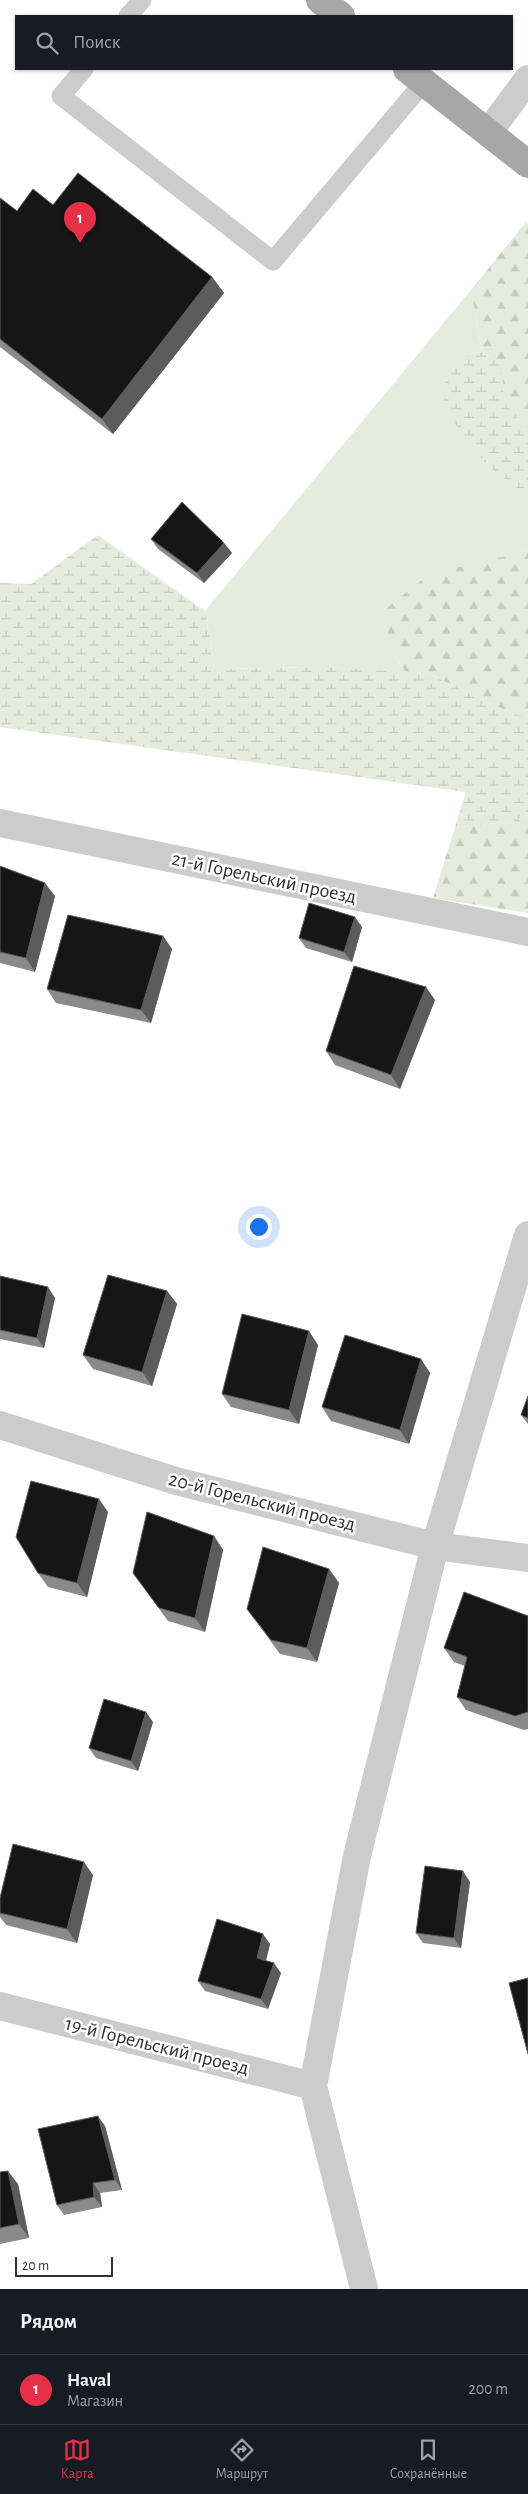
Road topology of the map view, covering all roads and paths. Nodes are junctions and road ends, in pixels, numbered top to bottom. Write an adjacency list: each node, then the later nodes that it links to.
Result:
1 (142, 0): 3 (lane)
2 (320, 0): 4 (main road)
3 (129, 15)
4 (340, 15)
5 (83, 70): 6 (lane)
6 (416, 76): 8 (main road)
7 (528, 79): 8 (street)
8 (488, 133): 9 (main road)
9 (528, 164)
10 (0, 823): 11 (street, 21-й Горельский проезд)
11 (528, 932)
12 (528, 1235): 14 (street)
13 (0, 1425): 14 (street, 20-й Горельский проезд)
14 (435, 1546): 15 (street, 20-й Горельский проезд); 17 (street)
15 (528, 1558)
16 (0, 2006): 17 (street, 19-й Горельский проезд)
17 (313, 2086): 18 (street)
18 (364, 2289)

